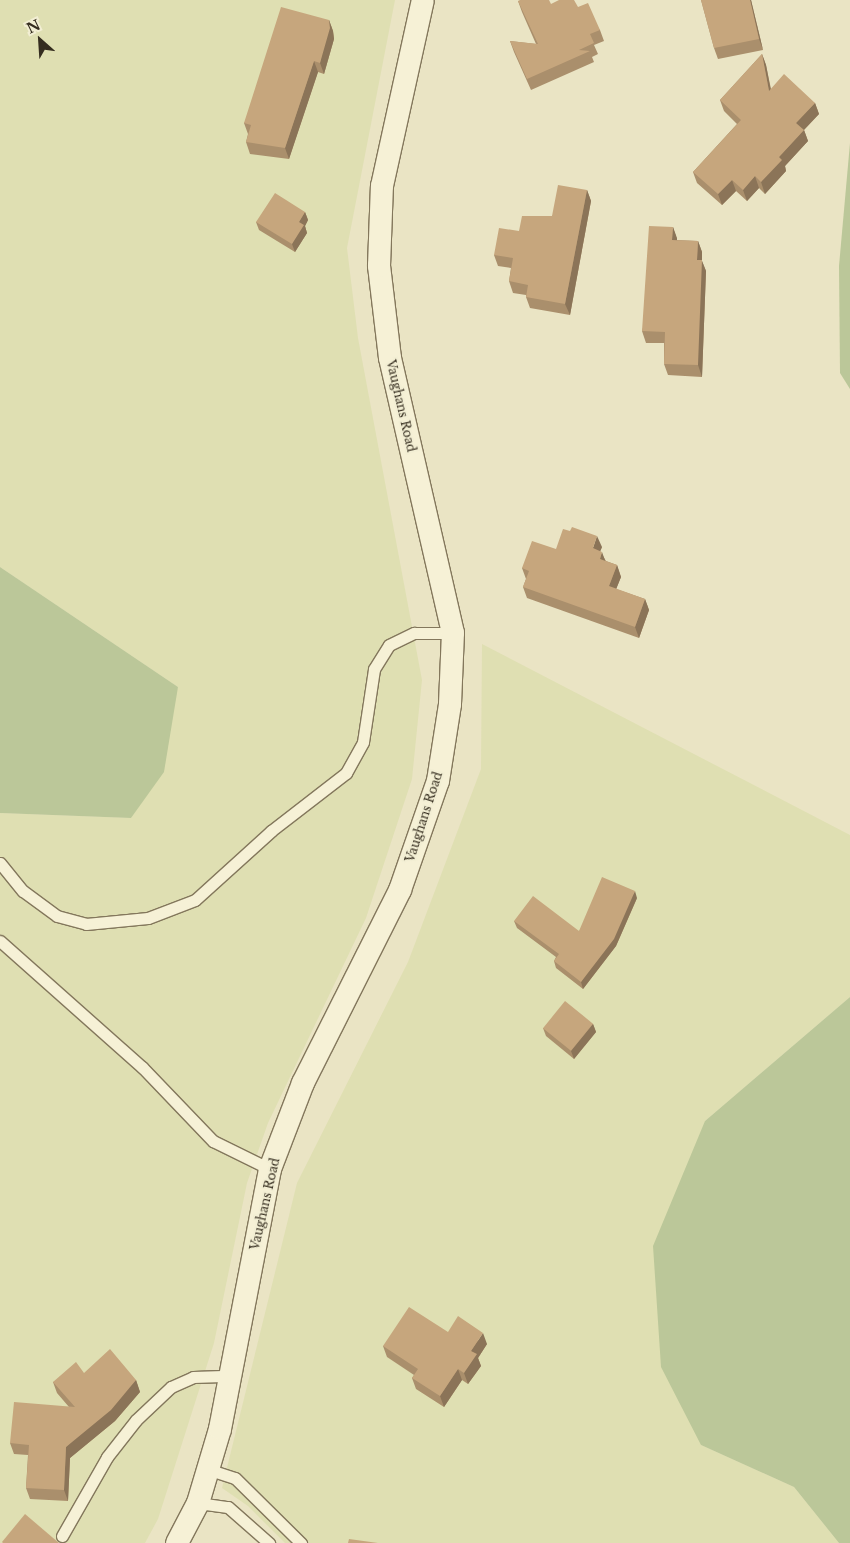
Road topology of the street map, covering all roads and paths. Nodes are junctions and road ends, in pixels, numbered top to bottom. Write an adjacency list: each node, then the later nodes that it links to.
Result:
1 (423, 0): 2 (street, Vaughans Road)
2 (453, 633): 3 (lane); 5 (street, Vaughans Road)
3 (0, 863)
4 (0, 941): 5 (lane)
5 (270, 1169): 6 (street, Vaughans Road)
6 (230, 1376): 7 (street, Vaughans Road); 9 (lane)
7 (207, 1469): 8 (street, Vaughans Road); 12 (lane)
8 (198, 1504): 10 (street, Vaughans Road); 11 (lane)
9 (62, 1536)
10 (177, 1543)
11 (268, 1543)
12 (301, 1543)

